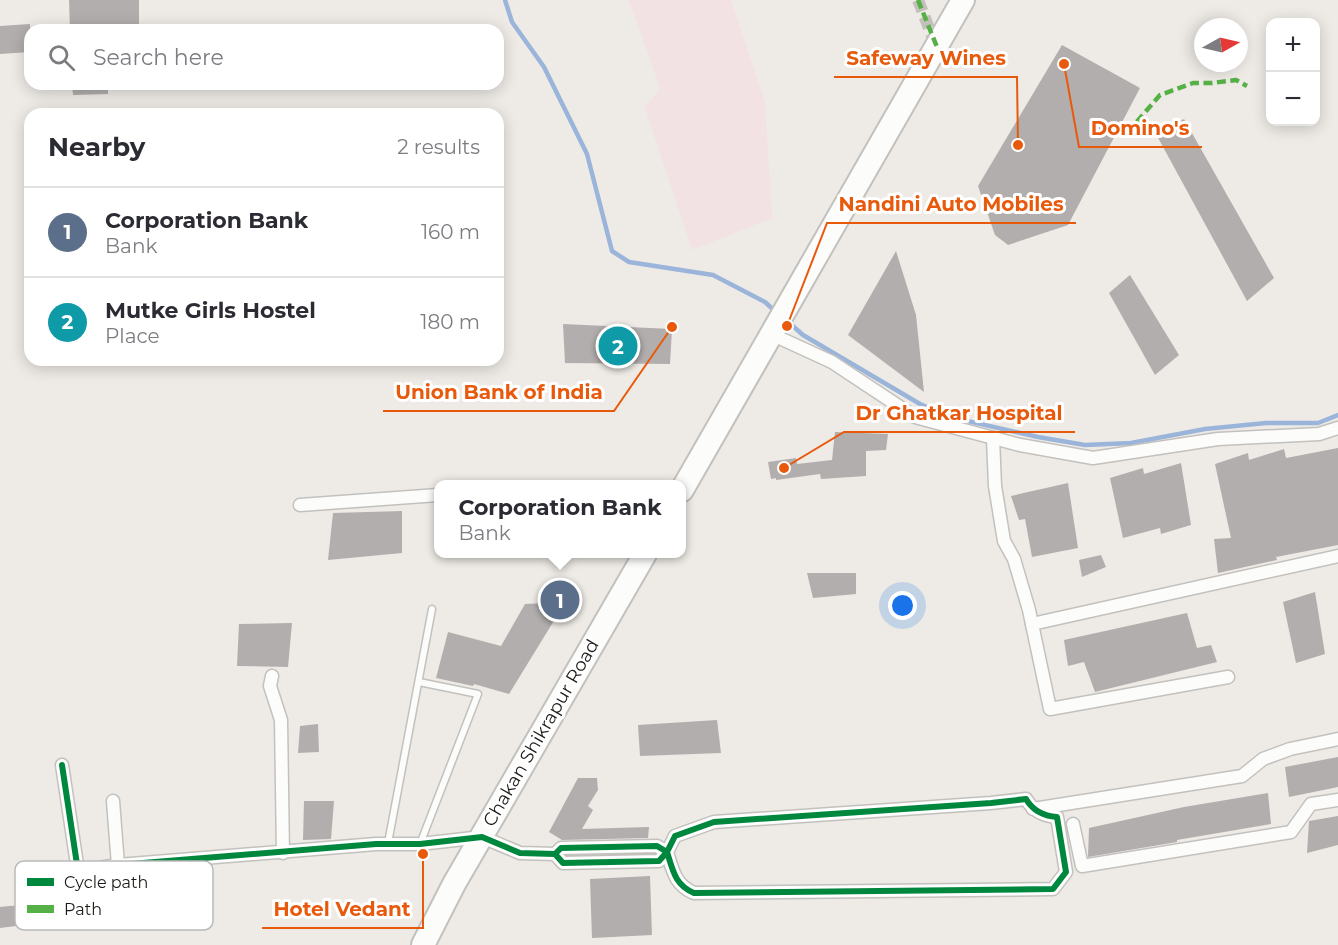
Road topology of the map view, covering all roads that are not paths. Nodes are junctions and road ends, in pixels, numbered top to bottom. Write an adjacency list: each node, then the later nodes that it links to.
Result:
1 (963, 0): 2 (highway)
2 (773, 330): 4 (street); 5 (highway)
3 (1338, 428): 4 (street)
4 (993, 438): 11 (street)
5 (686, 481)
6 (434, 495): 7 (street)
7 (300, 505)
8 (1338, 555): 11 (street)
9 (643, 558): 21 (highway, Chakan Shikrapur Road)
10 (432, 609): 14 (lane)
11 (1032, 624): 13 (street)
12 (272, 676): 25 (street)
13 (1228, 677)
14 (418, 682): 22 (lane); 23 (lane)
15 (1338, 739): 19 (street)
16 (62, 765): 26 (street)
17 (1338, 800): 20 (street)
18 (113, 801): 27 (street)
19 (1031, 809): 24 (street); 24 (street)
20 (1073, 824)
21 (482, 837): 23 (street); 24 (street); 29 (highway, Chakan Shikrapur Road)
22 (387, 844): 23 (street); 25 (street)
23 (420, 844)
24 (667, 852)
25 (283, 853): 28 (street)
26 (76, 861)
27 (118, 861)
28 (173, 861)
29 (423, 945)

